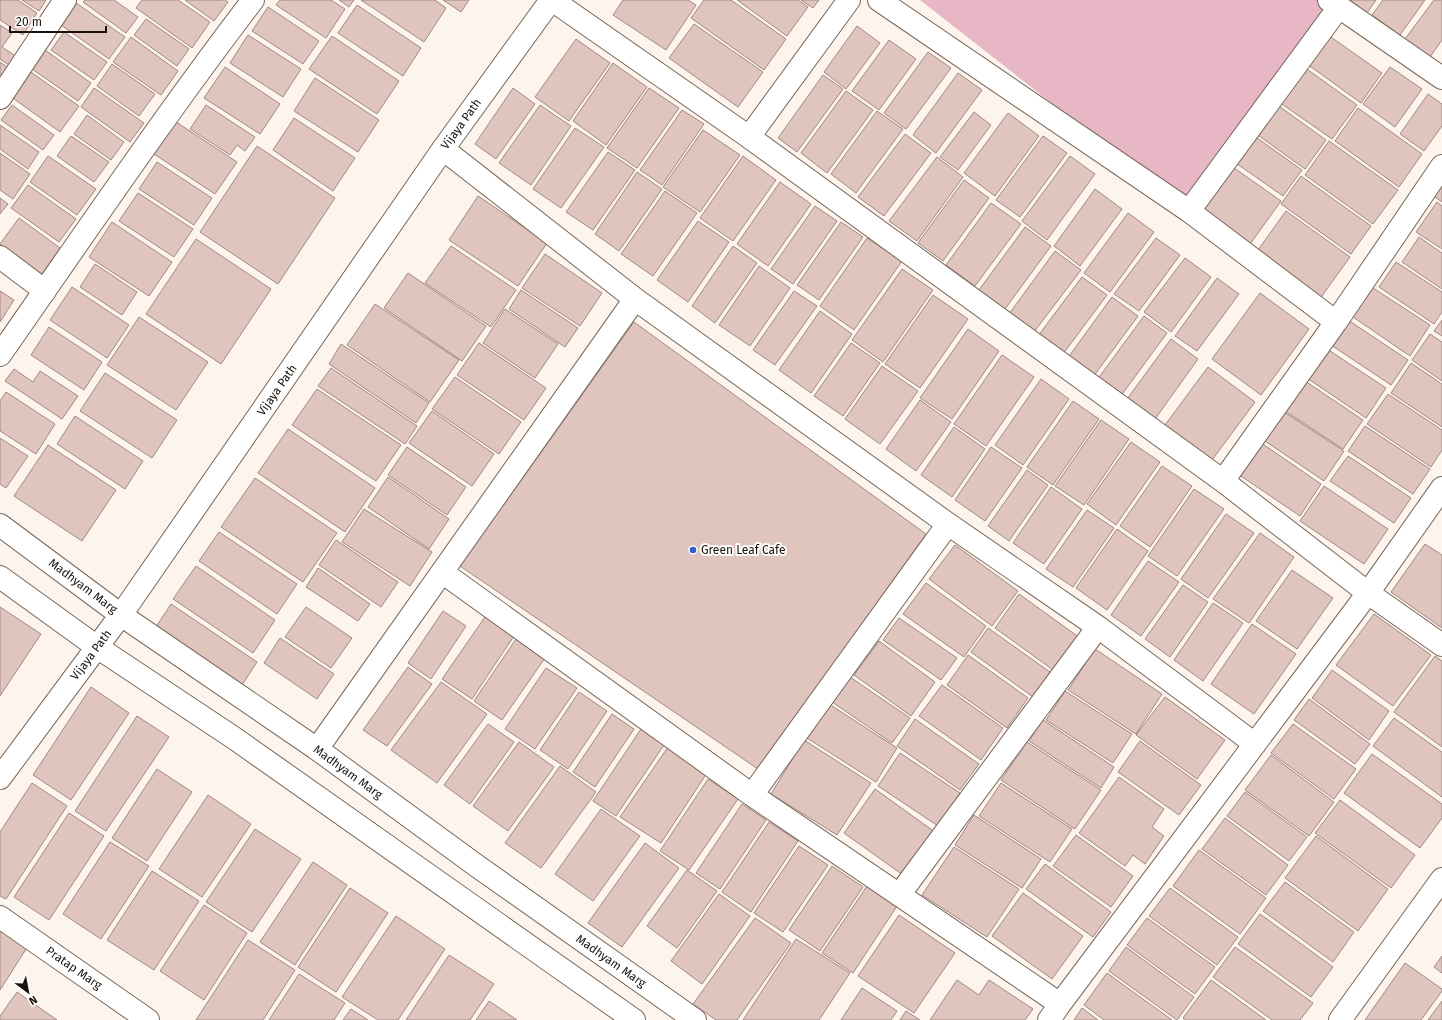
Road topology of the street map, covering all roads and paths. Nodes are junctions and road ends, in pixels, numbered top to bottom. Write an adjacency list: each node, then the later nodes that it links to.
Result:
1 (65, 0): 8 (street)
2 (253, 0): 14 (street)
3 (552, 0): 9 (street); 10 (street, Vijaya Path)
4 (849, 0): 9 (street)
5 (879, 0): 12 (street)
6 (1334, 4): 7 (street); 12 (street)
7 (1442, 78)
8 (0, 98)
9 (749, 137): 18 (street)
10 (443, 149): 15 (street); 25 (street, Vijaya Path)
11 (1442, 166): 16 (street)
12 (1189, 211): 16 (street)
13 (0, 257): 14 (street)
14 (44, 291): 17 (street)
15 (635, 299): 20 (street); 22 (street)
16 (1336, 322): 18 (street)
17 (0, 356)
18 (1223, 481): 24 (street)
19 (1442, 488): 24 (street)
20 (948, 524): 26 (street); 32 (street)
21 (0, 525): 25 (street, Madhyam Marg)
22 (442, 572): 30 (street); 32 (street)
23 (0, 577): 28 (street)
24 (1368, 593): 27 (street); 29 (street)
25 (121, 615): 28 (street, Vijaya Path); 30 (street, Madhyam Marg)
26 (1098, 627): 29 (street); 34 (street)
27 (1442, 646)
28 (97, 647): 31 (street, Vijaya Path); 38 (street)
29 (1255, 744): 36 (street)
30 (317, 749): 39 (street, Madhyam Marg)
31 (0, 778)
32 (752, 795): 34 (street)
33 (1442, 879): 40 (street)
34 (899, 895): 36 (street)
35 (0, 916): 37 (street, Pratap Marg)
36 (1054, 1012)
37 (140, 1018)
38 (634, 1020)
39 (695, 1020)
40 (1340, 1020)

